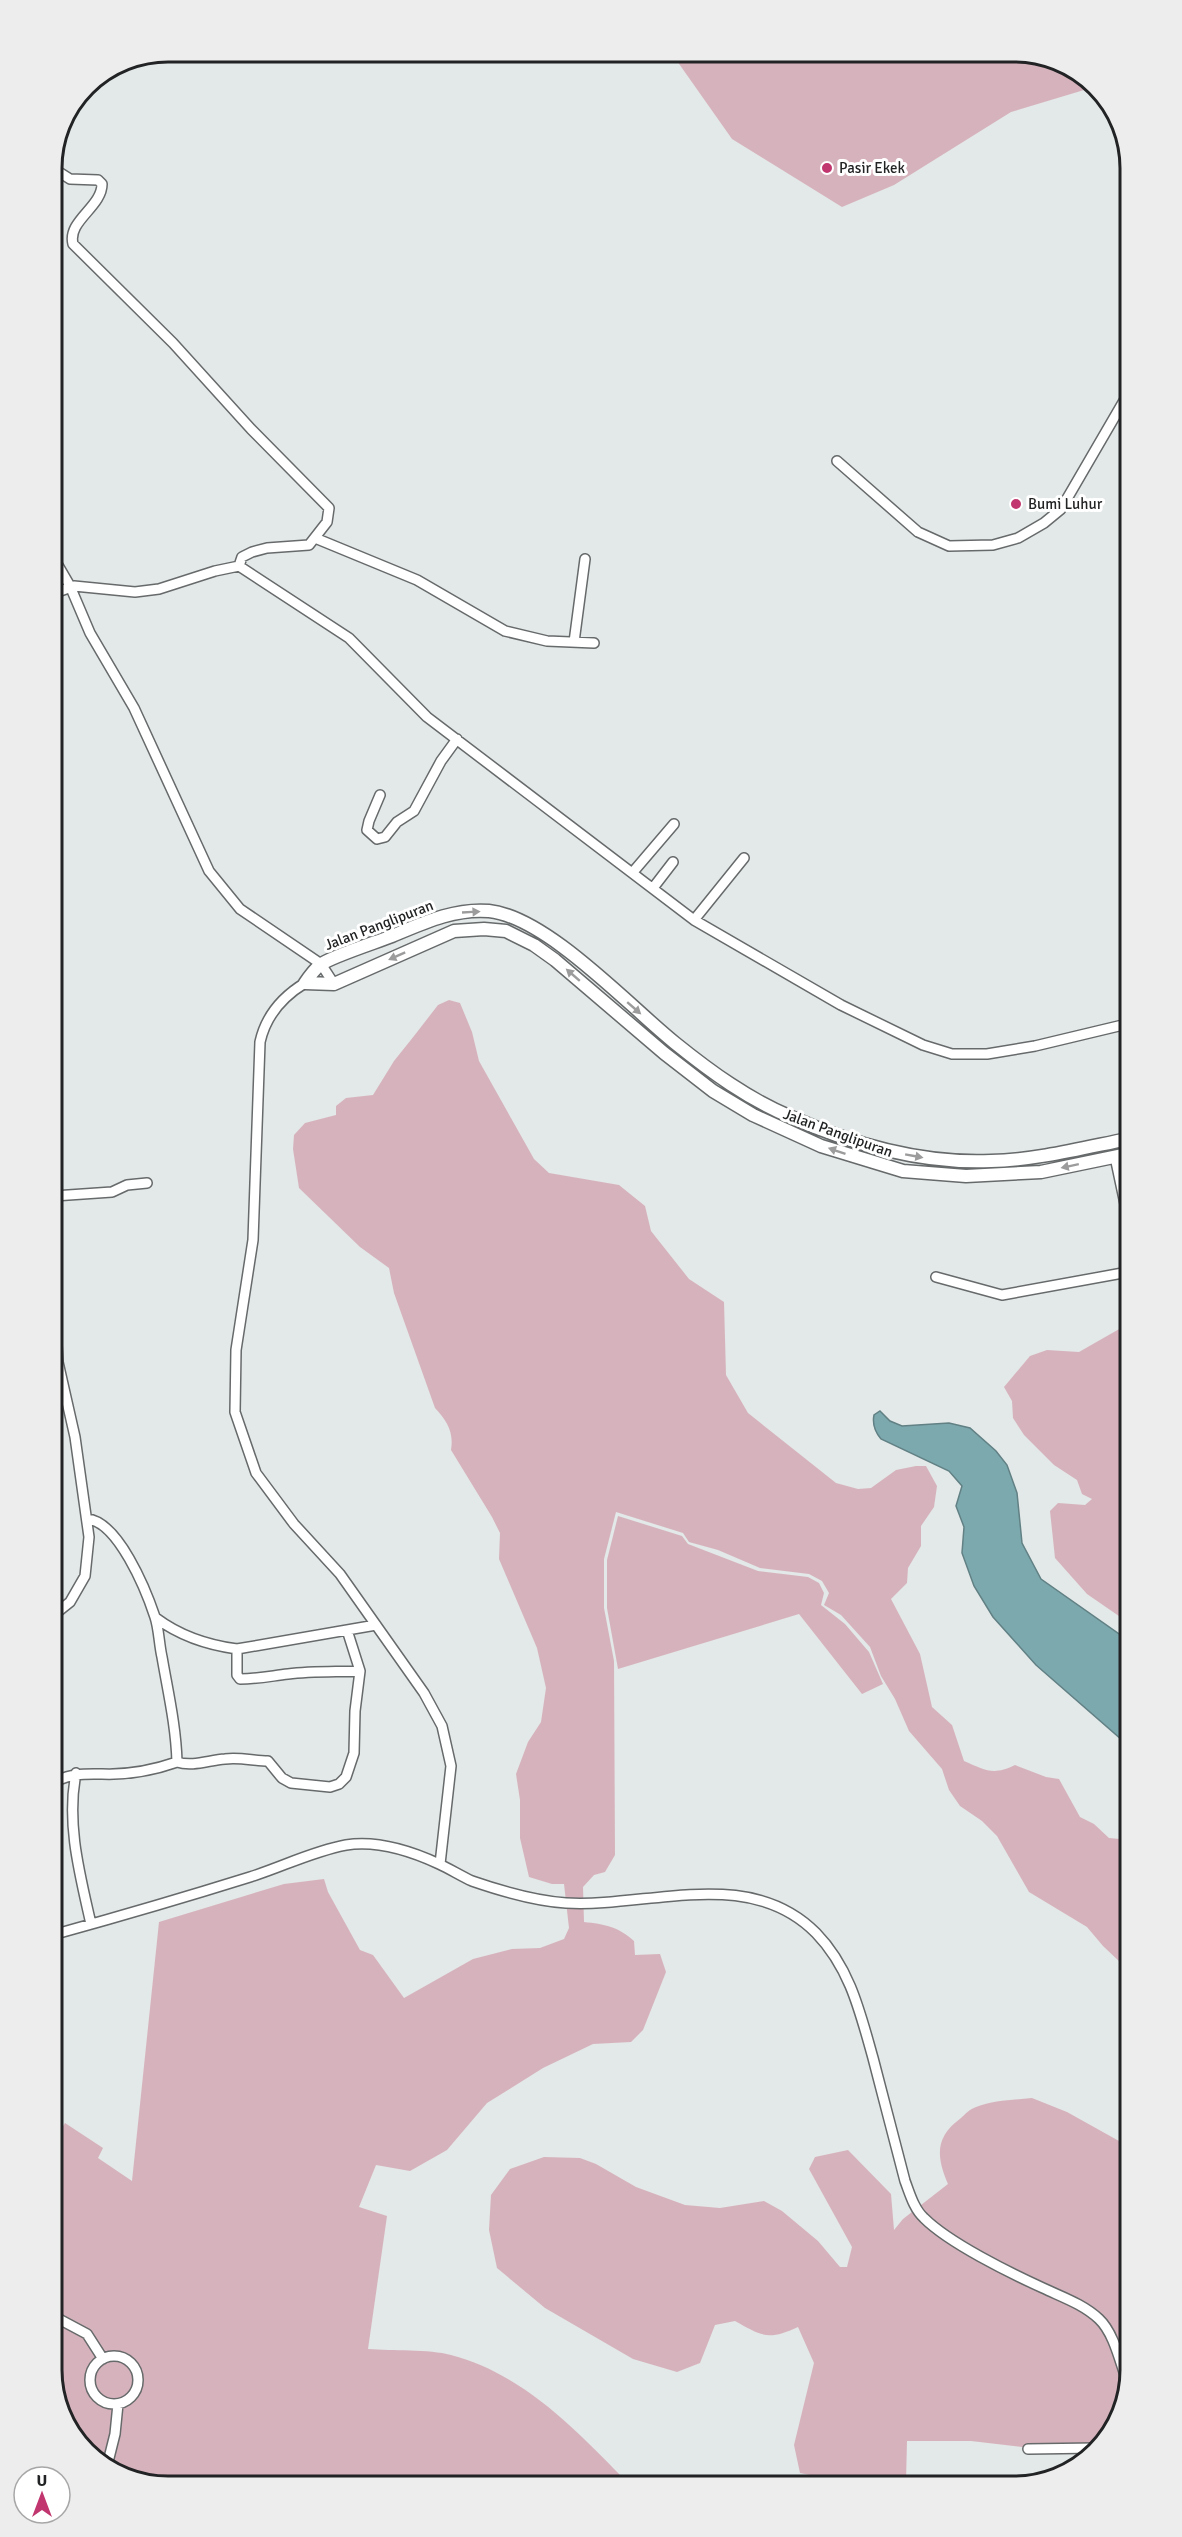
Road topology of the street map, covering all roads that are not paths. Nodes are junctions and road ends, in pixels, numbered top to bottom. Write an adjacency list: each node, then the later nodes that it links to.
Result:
1 (62, 174): 4 (street)
2 (1120, 408): 3 (street)
3 (837, 461)
4 (315, 538): 6 (street); 10 (street)
5 (585, 560): 10 (street)
6 (239, 566): 8 (street); 12 (street)
7 (62, 572): 8 (street)
8 (70, 586): 9 (street); 20 (street)
9 (62, 590)
10 (574, 642): 11 (street)
11 (594, 643)
12 (457, 739): 13 (street); 17 (street)
13 (380, 795)
14 (674, 824): 17 (street)
15 (744, 858): 19 (street)
16 (674, 862): 18 (street)
17 (633, 872): 18 (street)
18 (653, 888): 19 (street)
19 (694, 920): 23 (street)
20 (321, 964): 21 (main road, Jalan Panglipuran); 22 (street); 24 (main road, Jalan Panglipuran, one-way to 24)
21 (305, 983): 22 (main road, Jalan Panglipuran); 36 (street)
22 (334, 984): 25 (main road, Jalan Panglipuran, one-way to 22)
23 (1120, 1026)
24 (675, 1043): 25 (main road); 26 (main road, Jalan Panglipuran, one-way to 26)
25 (664, 1053): 27 (main road, Jalan Panglipuran, one-way to 25)
26 (1120, 1141)
27 (1120, 1155)
28 (147, 1183): 29 (street)
29 (62, 1195)
30 (1120, 1273): 31 (street)
31 (936, 1276)
32 (62, 1380): 33 (street)
33 (87, 1519): 34 (street); 35 (street)
34 (62, 1608)
35 (156, 1618): 38 (street); 40 (street)
36 (376, 1625): 37 (street); 43 (street)
37 (347, 1630): 38 (street); 39 (street)
38 (237, 1649): 39 (street)
39 (360, 1671): 40 (street)
40 (177, 1762): 41 (street)
41 (76, 1773): 42 (street); 44 (street)
42 (62, 1779)
43 (440, 1864): 44 (street); 48 (street)
44 (91, 1924): 45 (street)
45 (62, 1932)
46 (62, 2321): 47 (street)
47 (103, 2359): 49 (street); 49 (street)
48 (1120, 2363)
49 (118, 2404): 52 (street)
50 (1085, 2448): 51 (street)
51 (1028, 2449)
52 (109, 2458)

